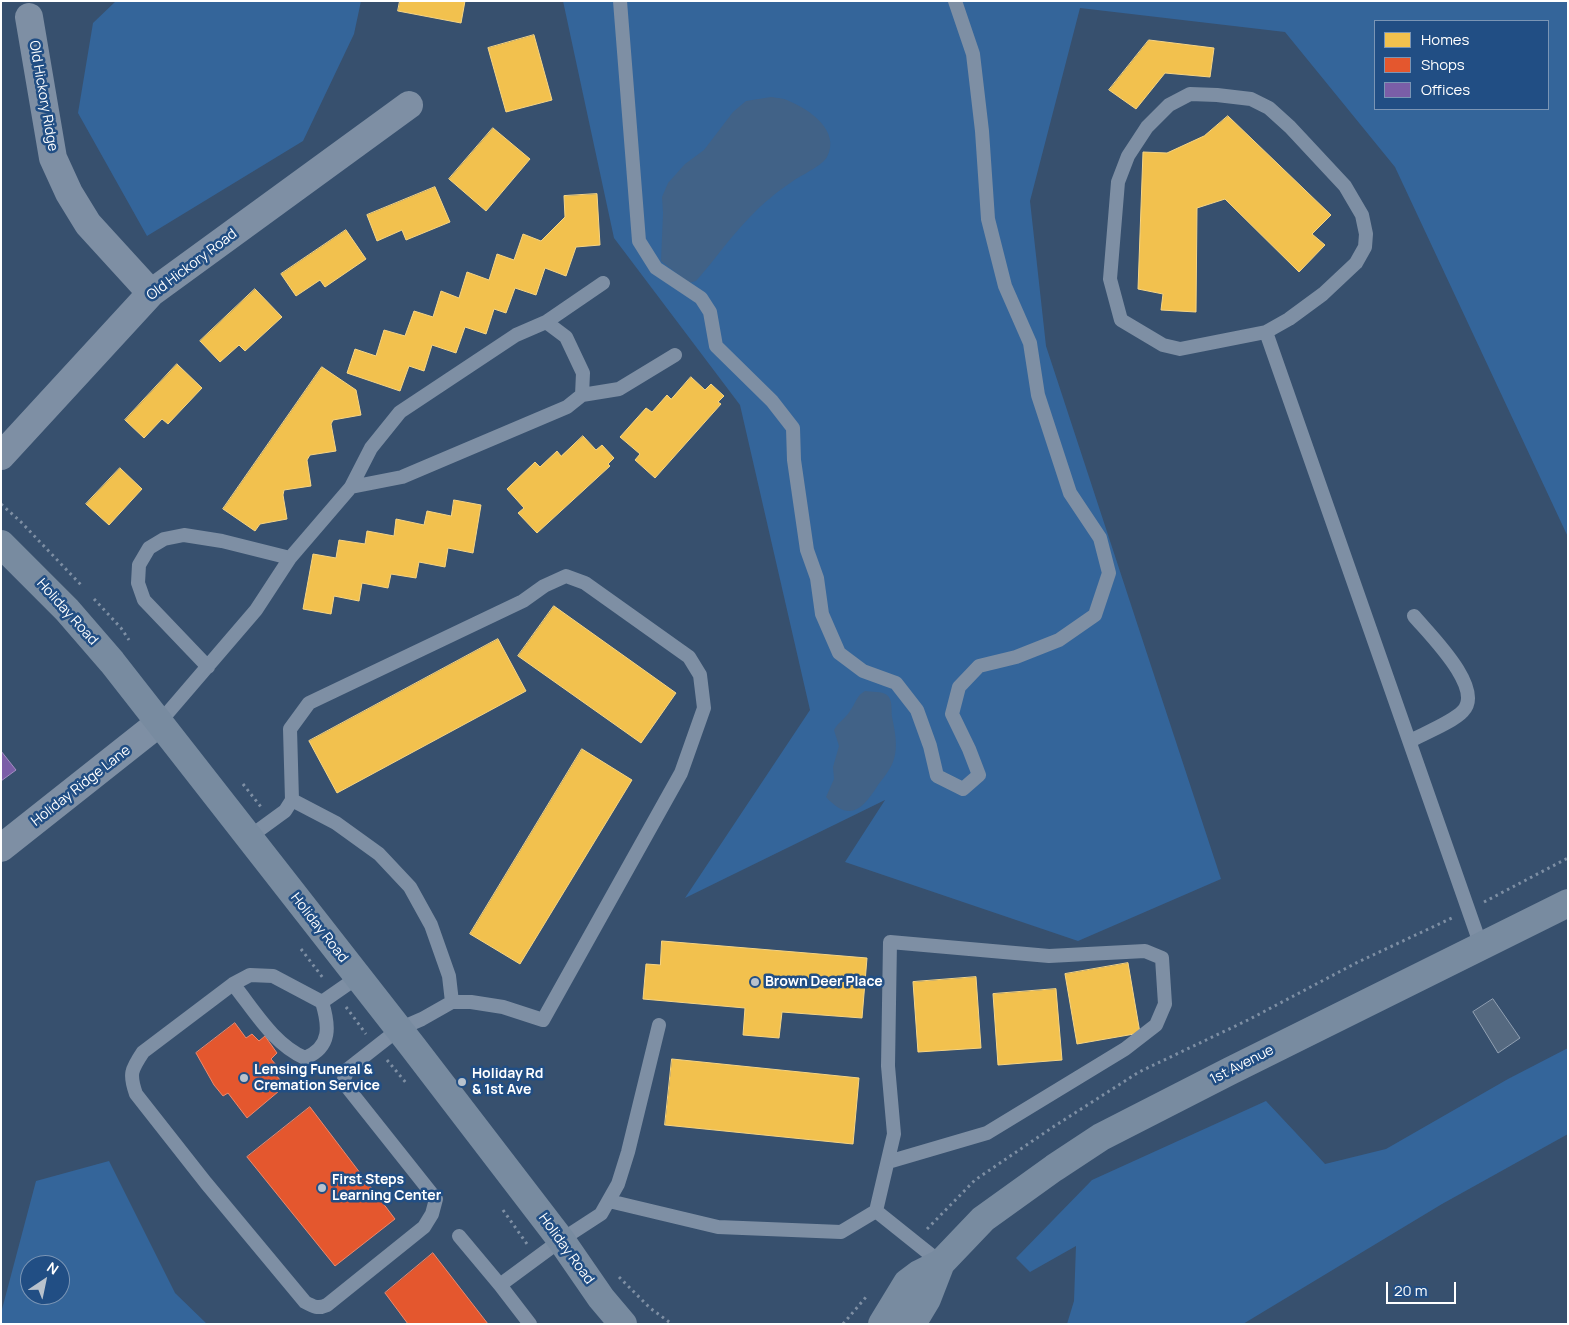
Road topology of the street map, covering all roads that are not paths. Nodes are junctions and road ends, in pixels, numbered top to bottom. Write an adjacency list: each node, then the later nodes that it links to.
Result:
1 (620, 1): 2 (lane)
2 (955, 1)
3 (30, 17): 6 (street, Old Hickory Ridge)
4 (409, 105): 6 (street, Old Hickory Road)
5 (603, 283): 7 (lane)
6 (151, 293): 11 (street, Old Hickory Road)
7 (546, 322): 10 (lane); 12 (lane)
8 (1266, 332): 8 (lane); 18 (lane)
9 (676, 355): 10 (lane)
10 (582, 395): 12 (lane)
11 (1, 456)
12 (351, 487): 14 (lane)
13 (1, 544): 17 (street, Holiday Road)
14 (290, 558): 16 (lane); 16 (lane)
15 (1414, 616): 18 (lane)
16 (208, 667): 17 (lane)
17 (159, 723): 20 (street, Holiday Road); 21 (street, Holiday Ridge Lane)
18 (1410, 741): 23 (lane)
19 (292, 800): 20 (lane); 27 (lane); 27 (lane)
20 (248, 838): 24 (street, Holiday Road)
21 (1, 848)
22 (1568, 903): 23 (street, 1st Avenue)
23 (1481, 946): 35 (street, 1st Avenue)
24 (358, 978): 26 (lane); 29 (street, Holiday Road)
25 (233, 984): 26 (lane); 26 (lane); 29 (lane)
26 (322, 1002)
27 (452, 1002): 29 (lane)
28 (659, 1025): 31 (lane)
29 (399, 1029): 34 (street, Holiday Road)
30 (888, 1162): 30 (lane); 32 (lane)
31 (609, 1201): 32 (lane); 34 (lane)
32 (876, 1211): 35 (lane)
33 (459, 1236): 36 (lane)
34 (561, 1240): 36 (lane); 38 (street, Holiday Road)
35 (941, 1263): 39 (street, 1st Avenue); 40 (street, 1st Avenue)
36 (500, 1285): 37 (lane)
37 (530, 1324)
38 (623, 1324)
39 (882, 1324)
40 (912, 1324)

